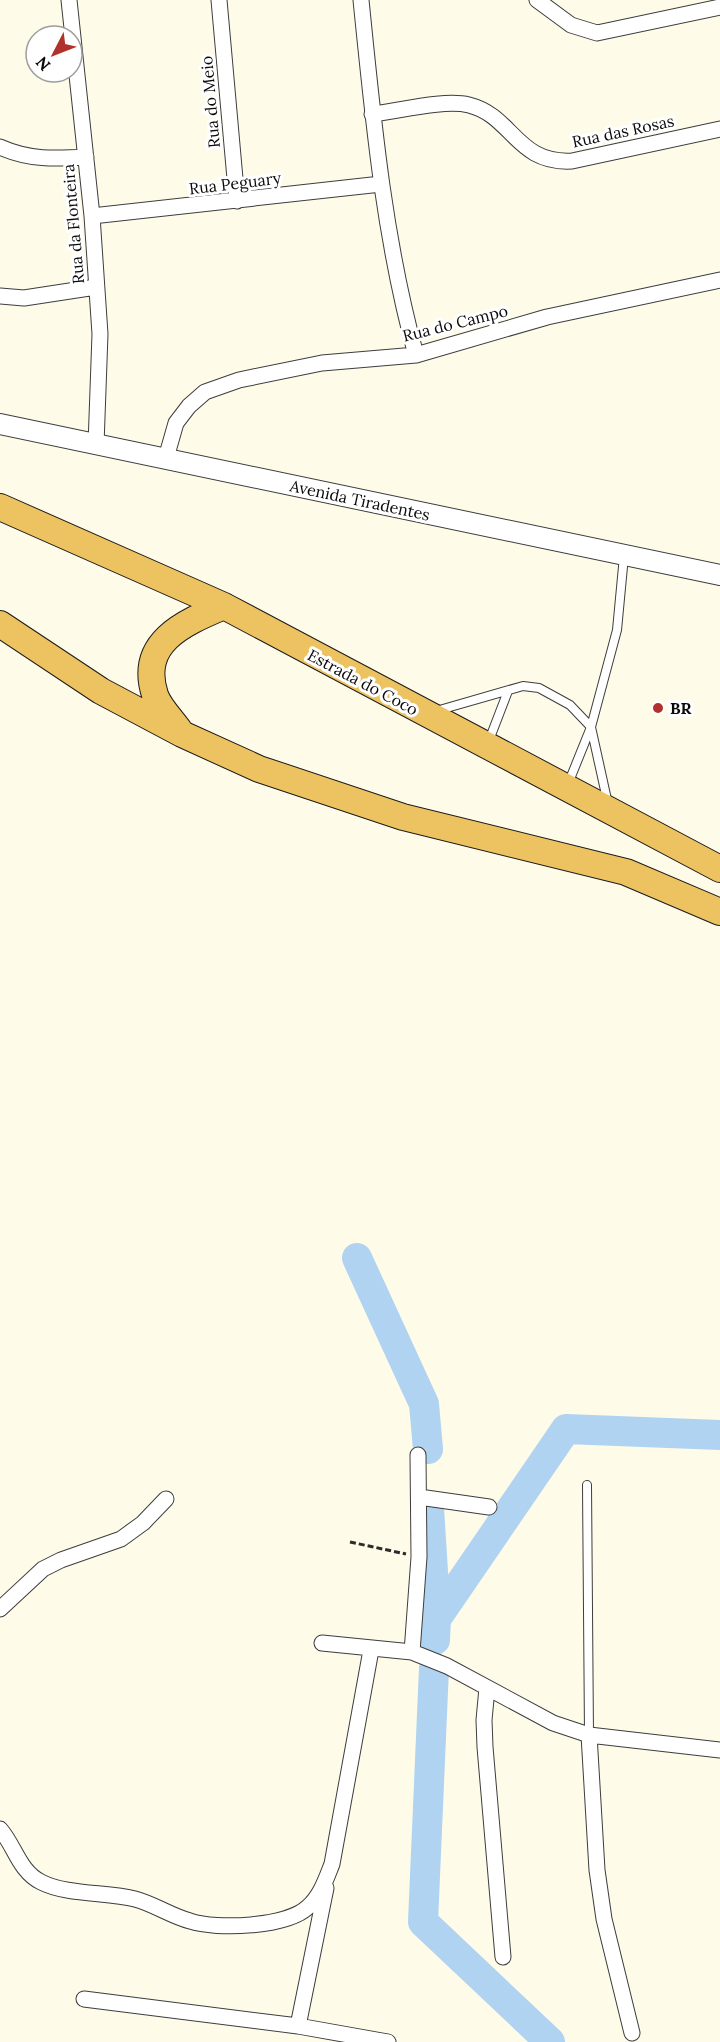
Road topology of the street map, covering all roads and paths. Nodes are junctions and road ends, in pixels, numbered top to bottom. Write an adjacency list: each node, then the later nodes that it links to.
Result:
1 (219, 0): 11 (street, Rua do Meio)
2 (361, 0): 6 (street)
3 (537, 0): 5 (street)
4 (74, 1): 9 (street, Rua da Flonteira)
5 (720, 7)
6 (372, 114): 7 (street, Rua das Rosas); 10 (street)
7 (720, 129)
8 (0, 147): 9 (street)
9 (86, 157): 12 (street, Rua da Flonteira)
10 (381, 184): 11 (street, Rua Peguary); 16 (street)
11 (237, 201): 12 (street, Rua Peguary)
12 (92, 216): 14 (street, Rua da Flonteira)
13 (720, 280): 16 (street, Rua do Campo)
14 (96, 287): 15 (street); 18 (street, Rua da Flonteira)
15 (0, 296)
16 (416, 355): 19 (street, Rua do Campo)
17 (0, 424): 18 (street, Avenida Tiradentes)
18 (96, 445): 19 (street, Avenida Tiradentes)
19 (166, 458): 21 (street, Avenida Tiradentes)
20 (0, 507): 23 (highway, Estrada do Coco)
21 (624, 556): 22 (street, Avenida Tiradentes); 27 (lane)
22 (720, 575)
23 (224, 606): 26 (highway, Estrada do Coco); 28 (highway)
24 (0, 624): 28 (highway)
25 (508, 691): 26 (lane); 27 (lane); 29 (lane)
26 (426, 715): 29 (highway, Estrada do Coco)
27 (591, 727): 30 (lane); 31 (lane)
28 (182, 734): 33 (highway)
29 (487, 747): 30 (highway, Estrada do Coco)
30 (566, 788): 31 (highway, Estrada do Coco)
31 (610, 811): 32 (highway, Estrada do Coco)
32 (720, 869)
33 (720, 912)
34 (418, 1455): 36 (street)
35 (587, 1485): 46 (lane)
36 (419, 1497): 38 (street); 40 (street)
37 (166, 1499): 41 (street)
38 (489, 1506)
39 (350, 1542): 40 (path)
40 (419, 1557): 44 (street)
41 (0, 1609)
42 (322, 1643): 43 (street)
43 (371, 1650): 44 (street); 49 (street)
44 (412, 1652): 45 (street)
45 (487, 1688): 46 (street); 50 (street)
46 (589, 1735): 47 (street); 53 (street)
47 (720, 1750)
48 (0, 1829): 49 (street)
49 (332, 1864): 52 (street)
50 (503, 1957)
51 (84, 1999): 52 (street)
52 (298, 2026): 54 (street)
53 (632, 2033)
54 (388, 2042)

